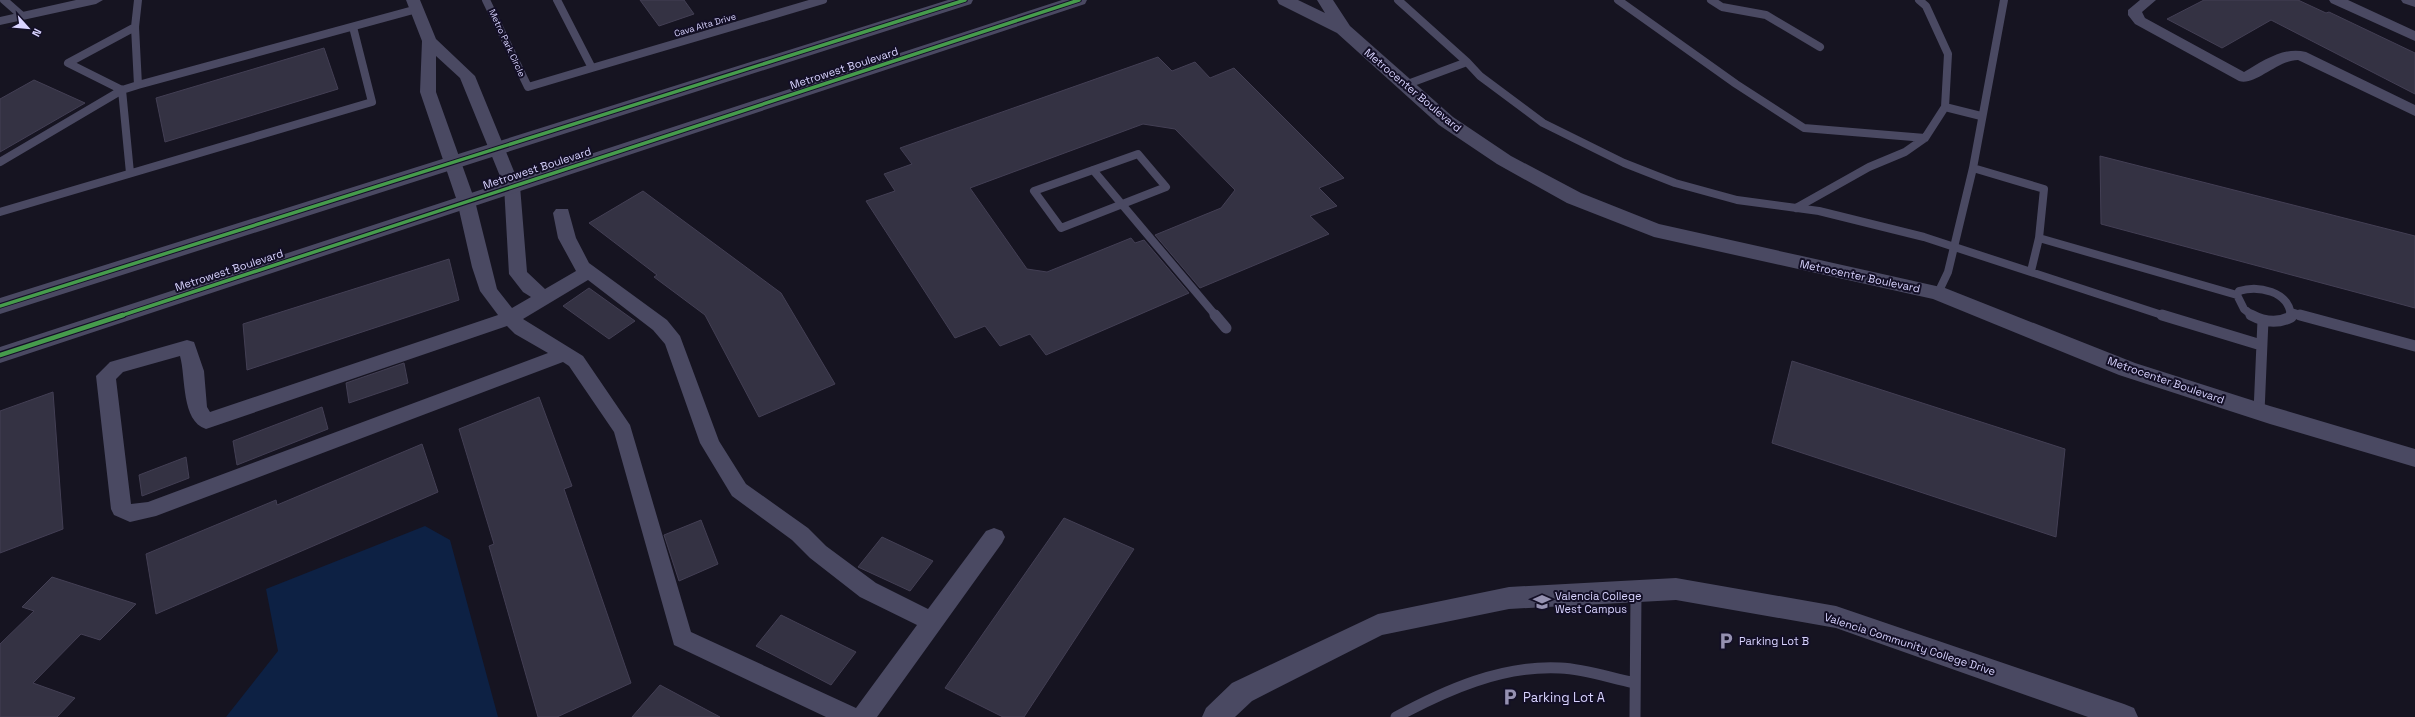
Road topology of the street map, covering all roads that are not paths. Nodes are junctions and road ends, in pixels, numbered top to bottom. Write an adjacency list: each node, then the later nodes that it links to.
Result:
1 (4, 0): 21 (lane)
2 (96, 0): 21 (street)
3 (138, 0): 23 (lane)
4 (486, 0): 30 (lane, Metro Park Circle)
5 (557, 0): 30 (lane)
6 (823, 0): 30 (lane, Cava Alta Drive)
7 (965, 0): 38 (street)
8 (1079, 0): 44 (street, Metrowest Boulevard)
9 (1285, 0): 25 (street, Metrocenter Boulevard)
10 (1325, 0): 25 (street, Metrocenter Boulevard)
11 (1398, 0): 29 (lane)
12 (1618, 0): 37 (lane)
13 (1711, 0): 28 (lane)
14 (1919, 0): 34 (lane)
15 (2004, 0): 36 (lane)
16 (2149, 0): 35 (street)
17 (2336, 0): 26 (street)
18 (2408, 0): 19 (street)
19 (2415, 3)
20 (415, 4): 24 (lane); 27 (street)
21 (21, 15): 22 (street)
22 (0, 21)
23 (135, 27): 31 (lane); 33 (lane)
24 (352, 27): 31 (lane); 43 (lane)
25 (1342, 29): 32 (street, Metrocenter Boulevard)
26 (2415, 37)
27 (430, 41): 38 (street); 40 (street)
28 (1820, 47)
29 (1467, 62): 32 (lane); 47 (lane)
30 (592, 68)
31 (138, 85): 33 (lane)
32 (1406, 85): 54 (street, Metrocenter Boulevard)
33 (122, 90): 39 (lane); 43 (lane)
34 (1945, 107): 36 (lane); 37 (lane)
35 (2415, 110)
36 (1981, 116): 41 (lane)
37 (1925, 138): 47 (lane)
38 (497, 150): 40 (street); 44 (street)
39 (0, 162)
40 (453, 164): 45 (street); 57 (street)
41 (1973, 168): 50 (lane); 51 (lane)
42 (1093, 170): 46 (lane); 46 (lane); 46 (lane)
43 (130, 173): 48 (lane)
44 (512, 186): 45 (street, Metrowest Boulevard); 56 (street)
45 (466, 201): 59 (street); 64 (street, Metrowest Boulevard)
46 (1121, 205): 61 (lane)
47 (1796, 208): 51 (lane)
48 (0, 212)
49 (562, 213): 53 (street)
50 (2038, 238): 52 (lane); 55 (lane)
51 (1954, 246): 52 (lane); 54 (lane)
52 (2031, 271): 62 (lane)
53 (588, 272): 56 (street); 70 (street)
54 (1938, 293): 66 (street, Metrocenter Boulevard)
55 (2237, 295): 58 (lane); 60 (lane)
56 (545, 298): 59 (street)
57 (0, 306)
58 (2291, 312): 60 (lane); 63 (lane)
59 (510, 318): 65 (street); 65 (street)
60 (2263, 320): 62 (lane)
61 (1226, 328)
62 (2261, 345): 66 (lane)
63 (2415, 346)
64 (0, 354)
65 (565, 354): 73 (street)
66 (2260, 412): 67 (street, Metrocenter Boulevard)
67 (2415, 458)
68 (994, 537): 70 (street)
69 (1636, 592): 71 (lane); 72 (street, Valencia Community College Drive); 75 (street, Valencia Community College Drive)
70 (932, 622): 74 (street)
71 (1635, 683): 76 (lane); 77 (lane)
72 (2101, 712): 78 (street, Valencia Community College Drive)
73 (850, 717)
74 (863, 717)
75 (1216, 717)
76 (1396, 717)
77 (1635, 717)
78 (2124, 717)

